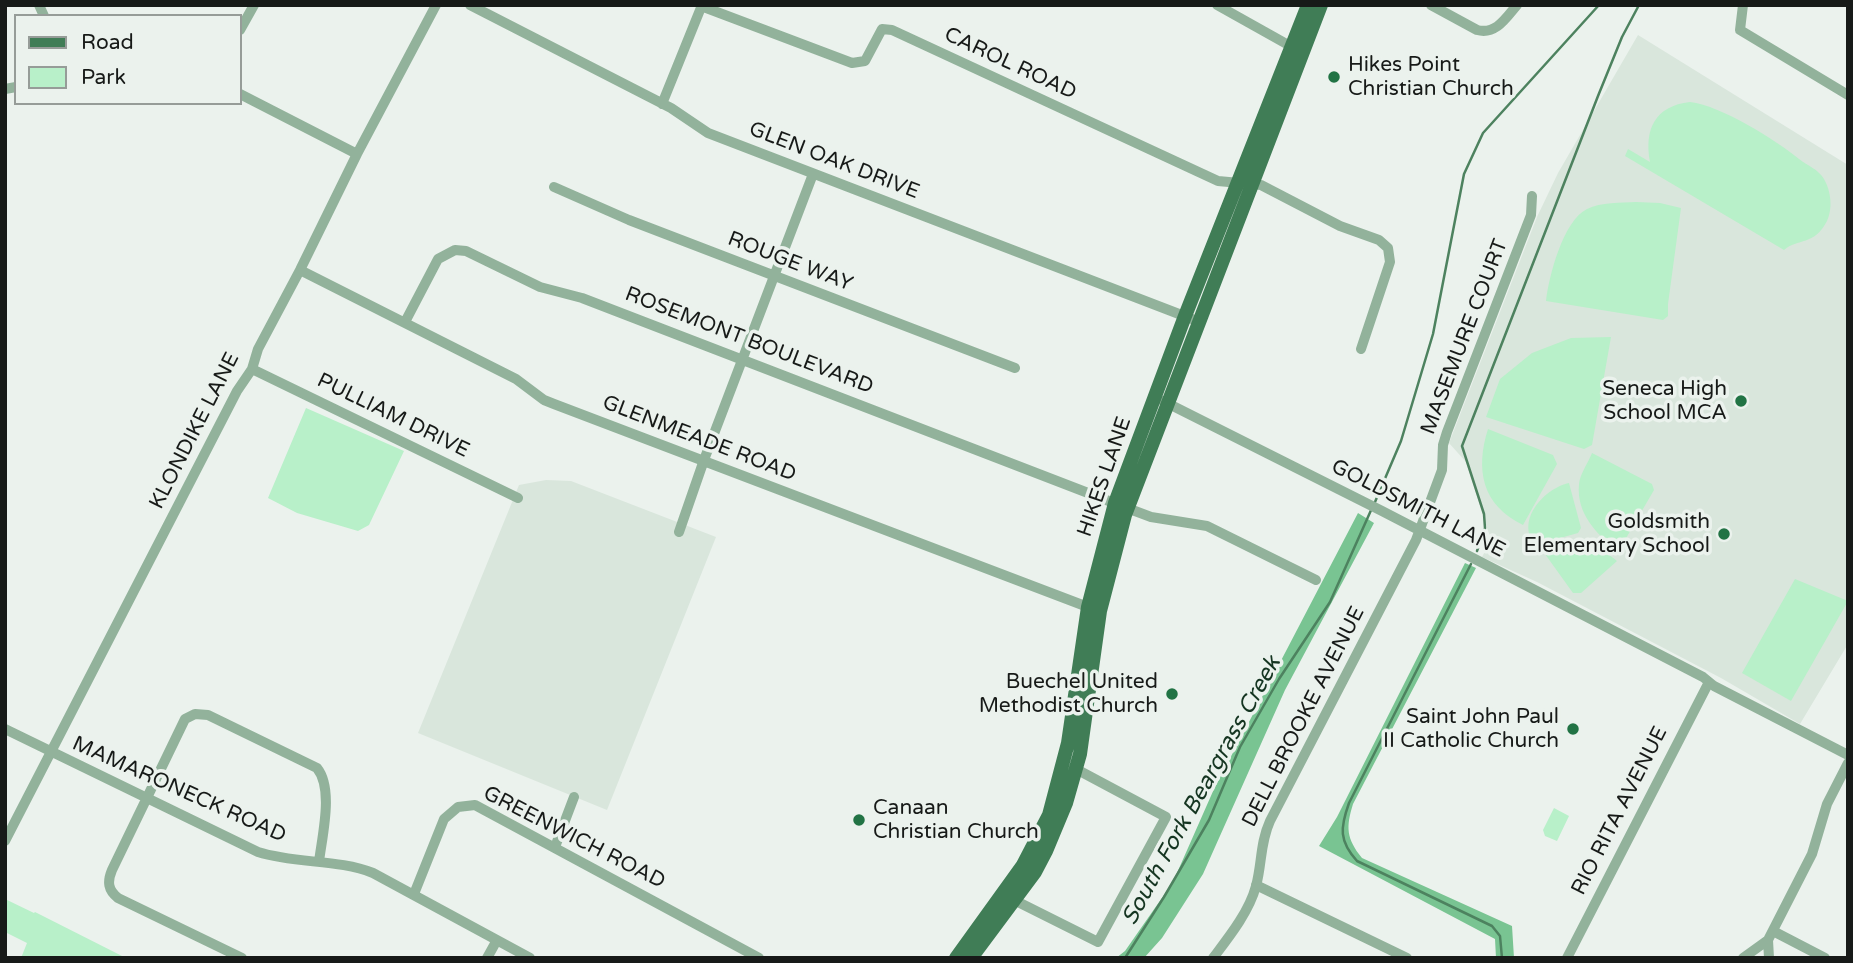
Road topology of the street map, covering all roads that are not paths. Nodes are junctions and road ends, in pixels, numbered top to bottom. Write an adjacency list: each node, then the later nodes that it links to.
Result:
1 (254, 5): 11 (street)
2 (436, 5): 16 (street, KLONDIKE LANE)
3 (470, 5): 15 (street, GLEN OAK DRIVE)
4 (1217, 5): 12 (street)
5 (1308, 5): 12 (main road, HIKES LANE)
6 (1321, 5): 18 (main road, HIKES LANE)
7 (1430, 5): 8 (street)
8 (1517, 5)
9 (1743, 5): 14 (street)
10 (701, 6): 15 (street); 18 (street, CAROL ROAD)
11 (242, 26)
12 (1292, 47): 18 (main road, HIKES LANE)
13 (242, 95): 16 (street)
14 (1848, 95)
15 (662, 104): 17 (street, GLEN OAK DRIVE)
16 (356, 154): 21 (street, KLONDIKE LANE)
17 (813, 174): 22 (street); 23 (street, GLEN OAK DRIVE)
18 (1245, 184): 23 (main road, HIKES LANE); 25 (street)
19 (554, 187): 22 (street, ROUGE WAY)
20 (1532, 195): 34 (street, MASEMURE COURT)
21 (300, 270): 24 (street, GLENMEADE ROAD); 28 (street, KLONDIKE LANE)
22 (774, 276): 26 (street); 27 (street, ROUGE WAY)
23 (1191, 319): 29 (main road, HIKES LANE)
24 (405, 322): 26 (street, ROSEMONT BOULEVARD); 30 (street, GLENMEADE ROAD)
25 (1361, 349)
26 (743, 359): 30 (street); 32 (street, ROSEMONT BOULEVARD)
27 (1014, 368)
28 (252, 369): 31 (street, PULLIAM DRIVE); 39 (street, KLONDIKE LANE)
29 (1161, 400): 32 (main road, HIKES LANE); 34 (street, GOLDSMITH LANE)
30 (704, 460): 33 (street); 36 (street, GLENMEADE ROAD)
31 (518, 498)
32 (1121, 505): 35 (street, ROSEMONT BOULEVARD); 36 (main road, HIKES LANE)
33 (679, 531)
34 (1419, 531): 37 (street, GOLDSMITH LANE); 48 (street, DELL BROOKE AVENUE)
35 (1316, 580)
36 (1094, 609): 42 (main road, HIKES LANE); 57 (main road, HIKES LANE)
37 (1709, 682): 40 (street, GOLDSMITH LANE); 61 (street, RIO RITA AVENUE)
38 (5, 729): 39 (street, MAMARONECK ROAD)
39 (51, 754): 44 (street, MAMARONECK ROAD); 45 (street, KLONDIKE LANE)
40 (1848, 755)
41 (1848, 763): 51 (street)
42 (1076, 769): 50 (main road, HIKES LANE); 50 (street)
43 (575, 797): 46 (street)
44 (146, 799): 47 (street, MAMARONECK ROAD); 47 (street); 53 (street)
45 (5, 841)
46 (555, 847): 49 (street, GREENWICH ROAD); 56 (street, GREENWICH ROAD)
47 (319, 862): 49 (street, MAMARONECK ROAD)
48 (1256, 885): 59 (street, DELL BROOKE AVENUE); 60 (street)
49 (414, 894): 52 (street, MAMARONECK ROAD)
50 (1014, 900): 58 (main road, HIKES LANE)
51 (1771, 936): 62 (street); 63 (street); 64 (street)
52 (497, 940): 54 (street); 55 (street, MAMARONECK ROAD)
53 (242, 958)
54 (487, 958)
55 (530, 958)
56 (759, 958)
57 (956, 958)
58 (971, 958)
59 (1213, 958)
60 (1407, 958)
61 (1567, 958)
62 (1743, 958)
63 (1769, 958)
64 (1825, 958)

